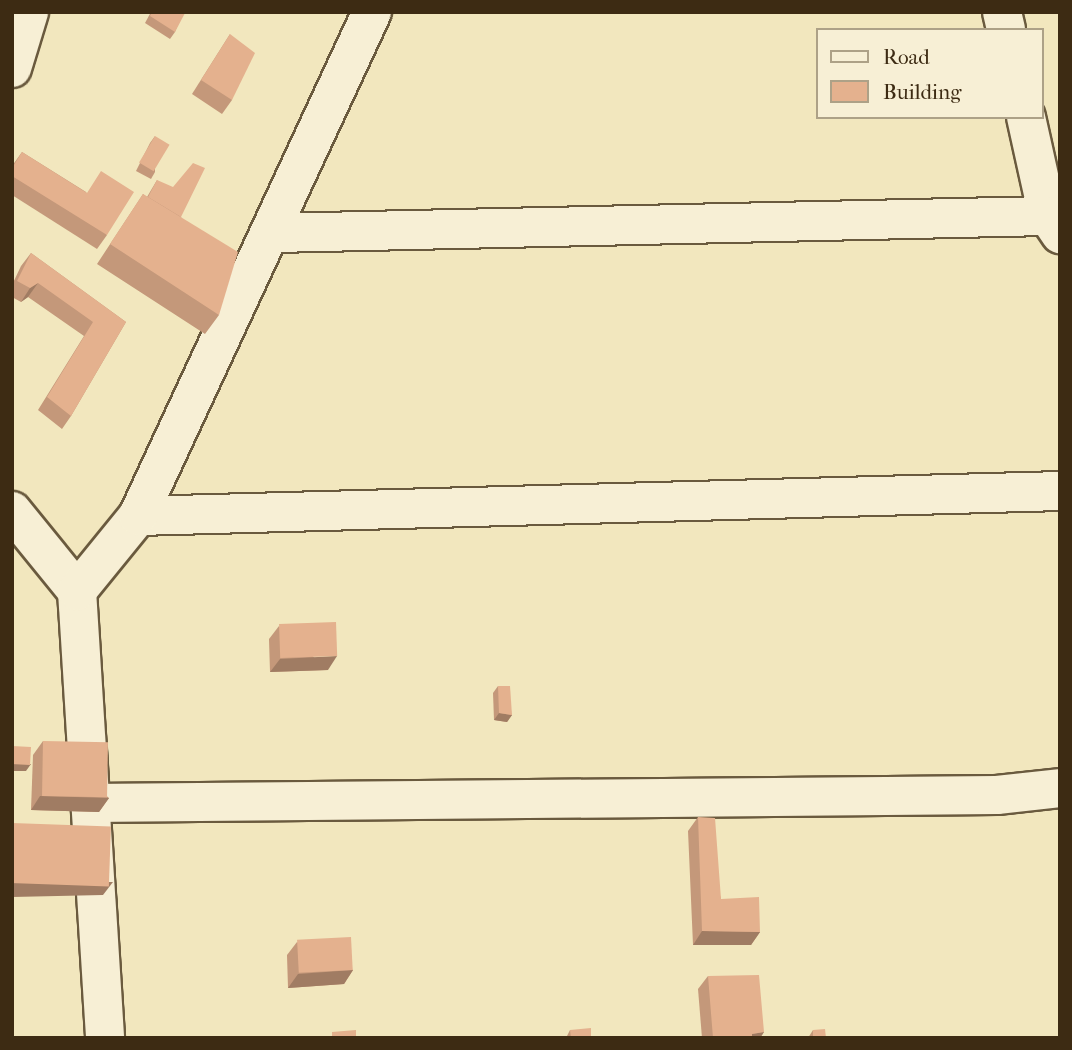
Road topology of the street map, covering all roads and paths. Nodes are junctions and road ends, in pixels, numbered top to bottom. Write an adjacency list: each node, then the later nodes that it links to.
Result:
1 (29, 12): 3 (street)
2 (372, 12): 6 (street)
3 (12, 68)
4 (1027, 119): 5 (street)
5 (1054, 225): 6 (street)
6 (274, 233): 9 (street)
7 (1060, 491): 9 (street)
8 (12, 511): 10 (street)
9 (138, 516): 10 (street)
10 (77, 591): 12 (street)
11 (1060, 789): 12 (street)
12 (90, 803): 13 (street)
13 (105, 1038)

